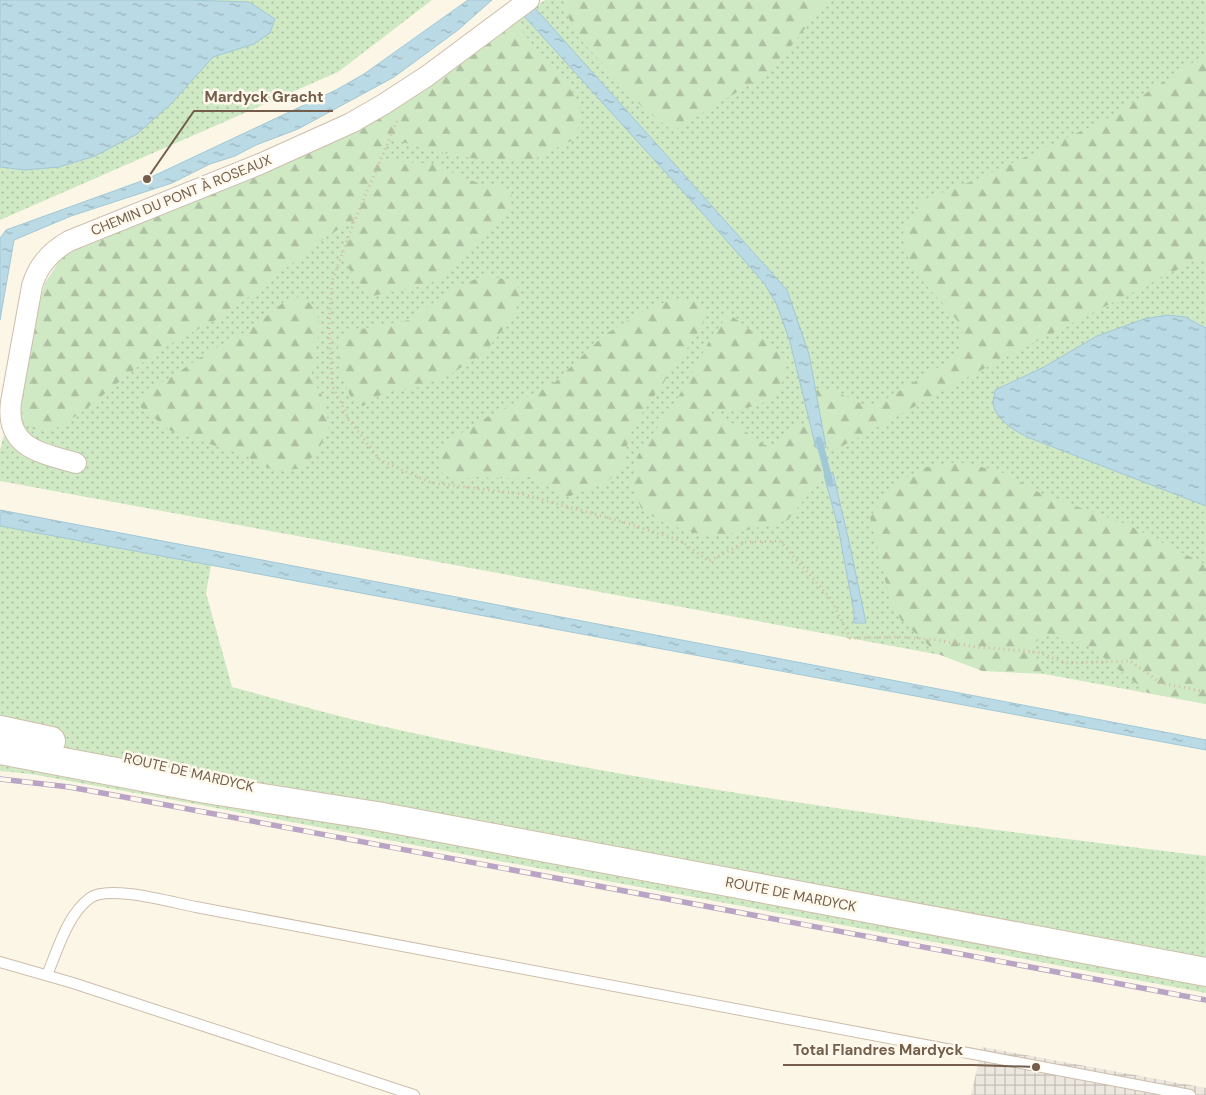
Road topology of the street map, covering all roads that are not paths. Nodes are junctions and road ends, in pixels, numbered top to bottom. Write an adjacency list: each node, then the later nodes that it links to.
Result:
1 (521, 6): 2 (street, CHEMIN DU PONT À ROSEAUX)
2 (76, 463)
3 (0, 730): 5 (main road, ROUTE DE MARDYCK)
4 (0, 750): 5 (main road, ROUTE DE MARDYCK)
5 (377, 816): 7 (main road, ROUTE DE MARDYCK)
6 (0, 962): 8 (lane)
7 (1206, 972)
8 (47, 975): 9 (lane); 10 (lane)
9 (414, 1095)
10 (1190, 1095)

